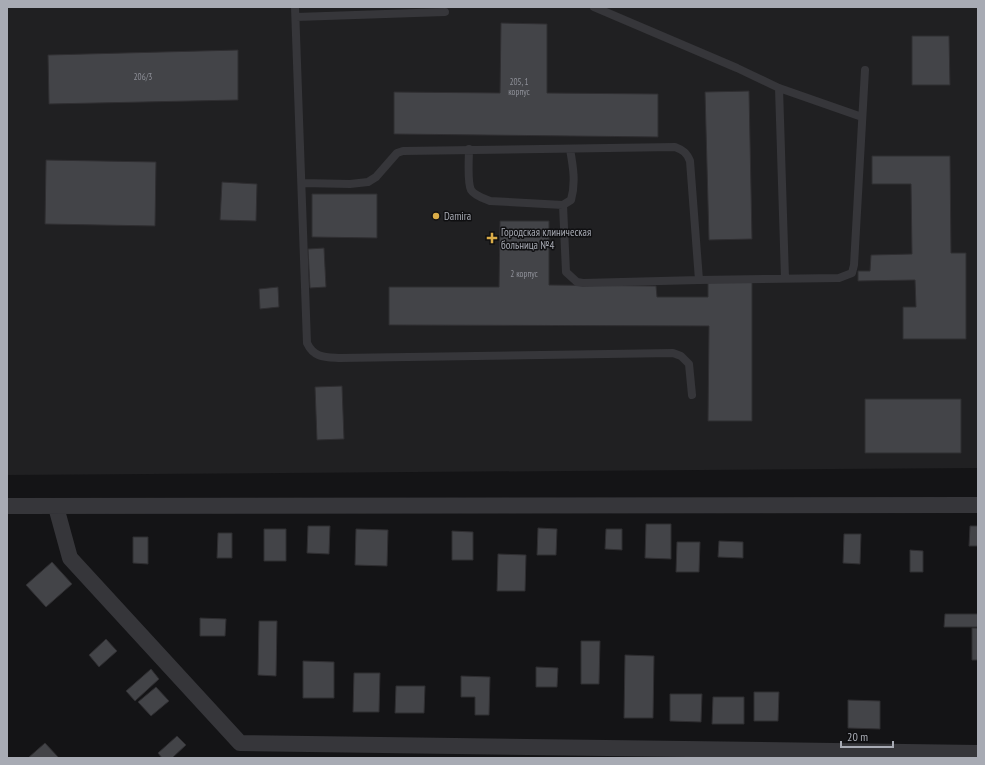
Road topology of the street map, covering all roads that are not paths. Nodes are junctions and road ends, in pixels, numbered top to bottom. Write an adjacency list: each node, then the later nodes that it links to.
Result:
1 (295, 7): 4 (lane)
2 (594, 7): 6 (lane)
3 (445, 12): 4 (lane)
4 (296, 17): 10 (lane)
5 (865, 70): 7 (lane)
6 (779, 88): 7 (lane); 12 (lane)
7 (862, 118): 12 (lane)
8 (469, 149): 9 (lane); 10 (lane); 11 (lane)
9 (570, 150): 11 (lane); 13 (lane)
10 (302, 183): 14 (lane)
11 (563, 205): 13 (lane)
12 (785, 278): 13 (lane)
13 (699, 280)
14 (692, 395)
15 (978, 505): 17 (street)
16 (7, 506): 17 (street)
17 (56, 507): 18 (street)
18 (978, 753)

